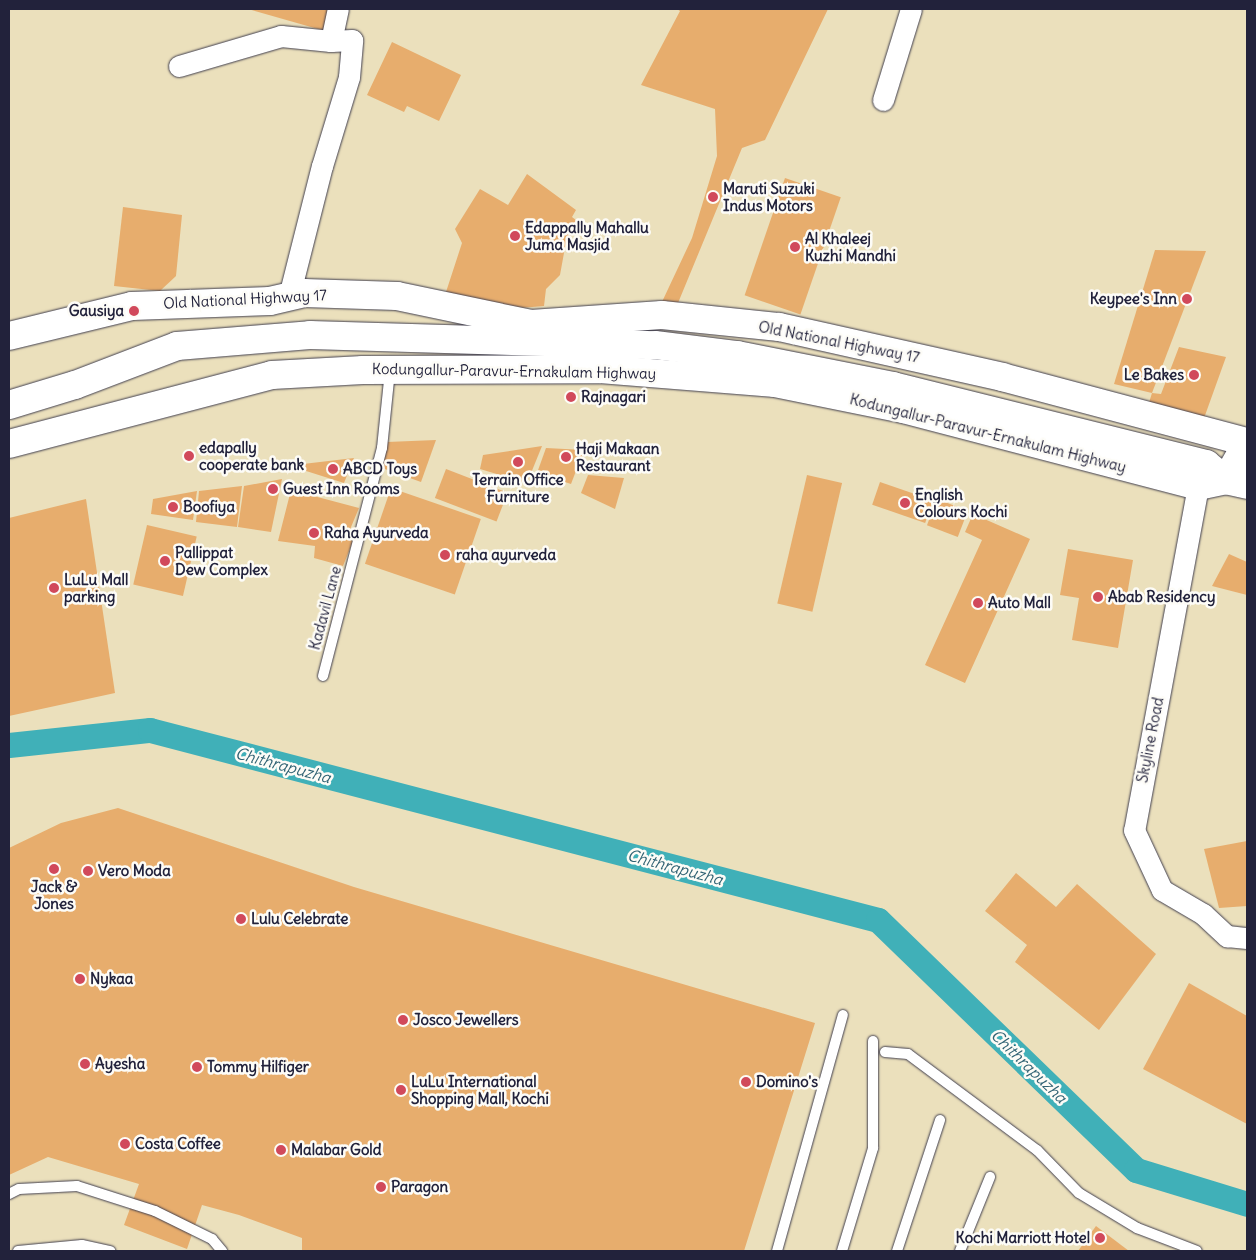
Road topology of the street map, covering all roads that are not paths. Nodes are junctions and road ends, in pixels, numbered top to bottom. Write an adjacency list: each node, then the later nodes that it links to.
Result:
1 (338, 9): 3 (street)
2 (911, 9): 5 (street)
3 (332, 41): 4 (street); 6 (street)
4 (179, 66)
5 (883, 100)
6 (289, 296): 7 (main road, Old National Highway 17); 8 (main road, Old National Highway 17)
7 (533, 333): 10 (main road); 11 (main road, Old National Highway 17); 13 (main road, Kodungallur-Paravur-Ernakulam Highway)
8 (9, 336)
9 (390, 370): 12 (main road, Kodungallur-Paravur-Ernakulam Highway); 14 (main road, Kodungallur-Paravur-Ernakulam Highway); 15 (lane, Kadavil Lane)
10 (9, 405)
11 (1247, 443): 13 (main road, Old National Highway 17)
12 (9, 444)
13 (1236, 482): 14 (main road, Kodungallur-Paravur-Ernakulam Highway)
14 (1198, 486): 16 (street, Skyline Road)
15 (323, 676)
16 (1247, 938)
17 (843, 1015): 26 (lane)
18 (873, 1041): 27 (lane)
19 (885, 1052): 30 (lane)
20 (940, 1120): 28 (lane)
21 (990, 1177): 29 (lane)
22 (9, 1194): 25 (lane)
23 (18, 1251): 24 (lane)
24 (110, 1251)
25 (222, 1251)
26 (777, 1251)
27 (842, 1251)
28 (897, 1251)
29 (960, 1251)
30 (1197, 1251)

